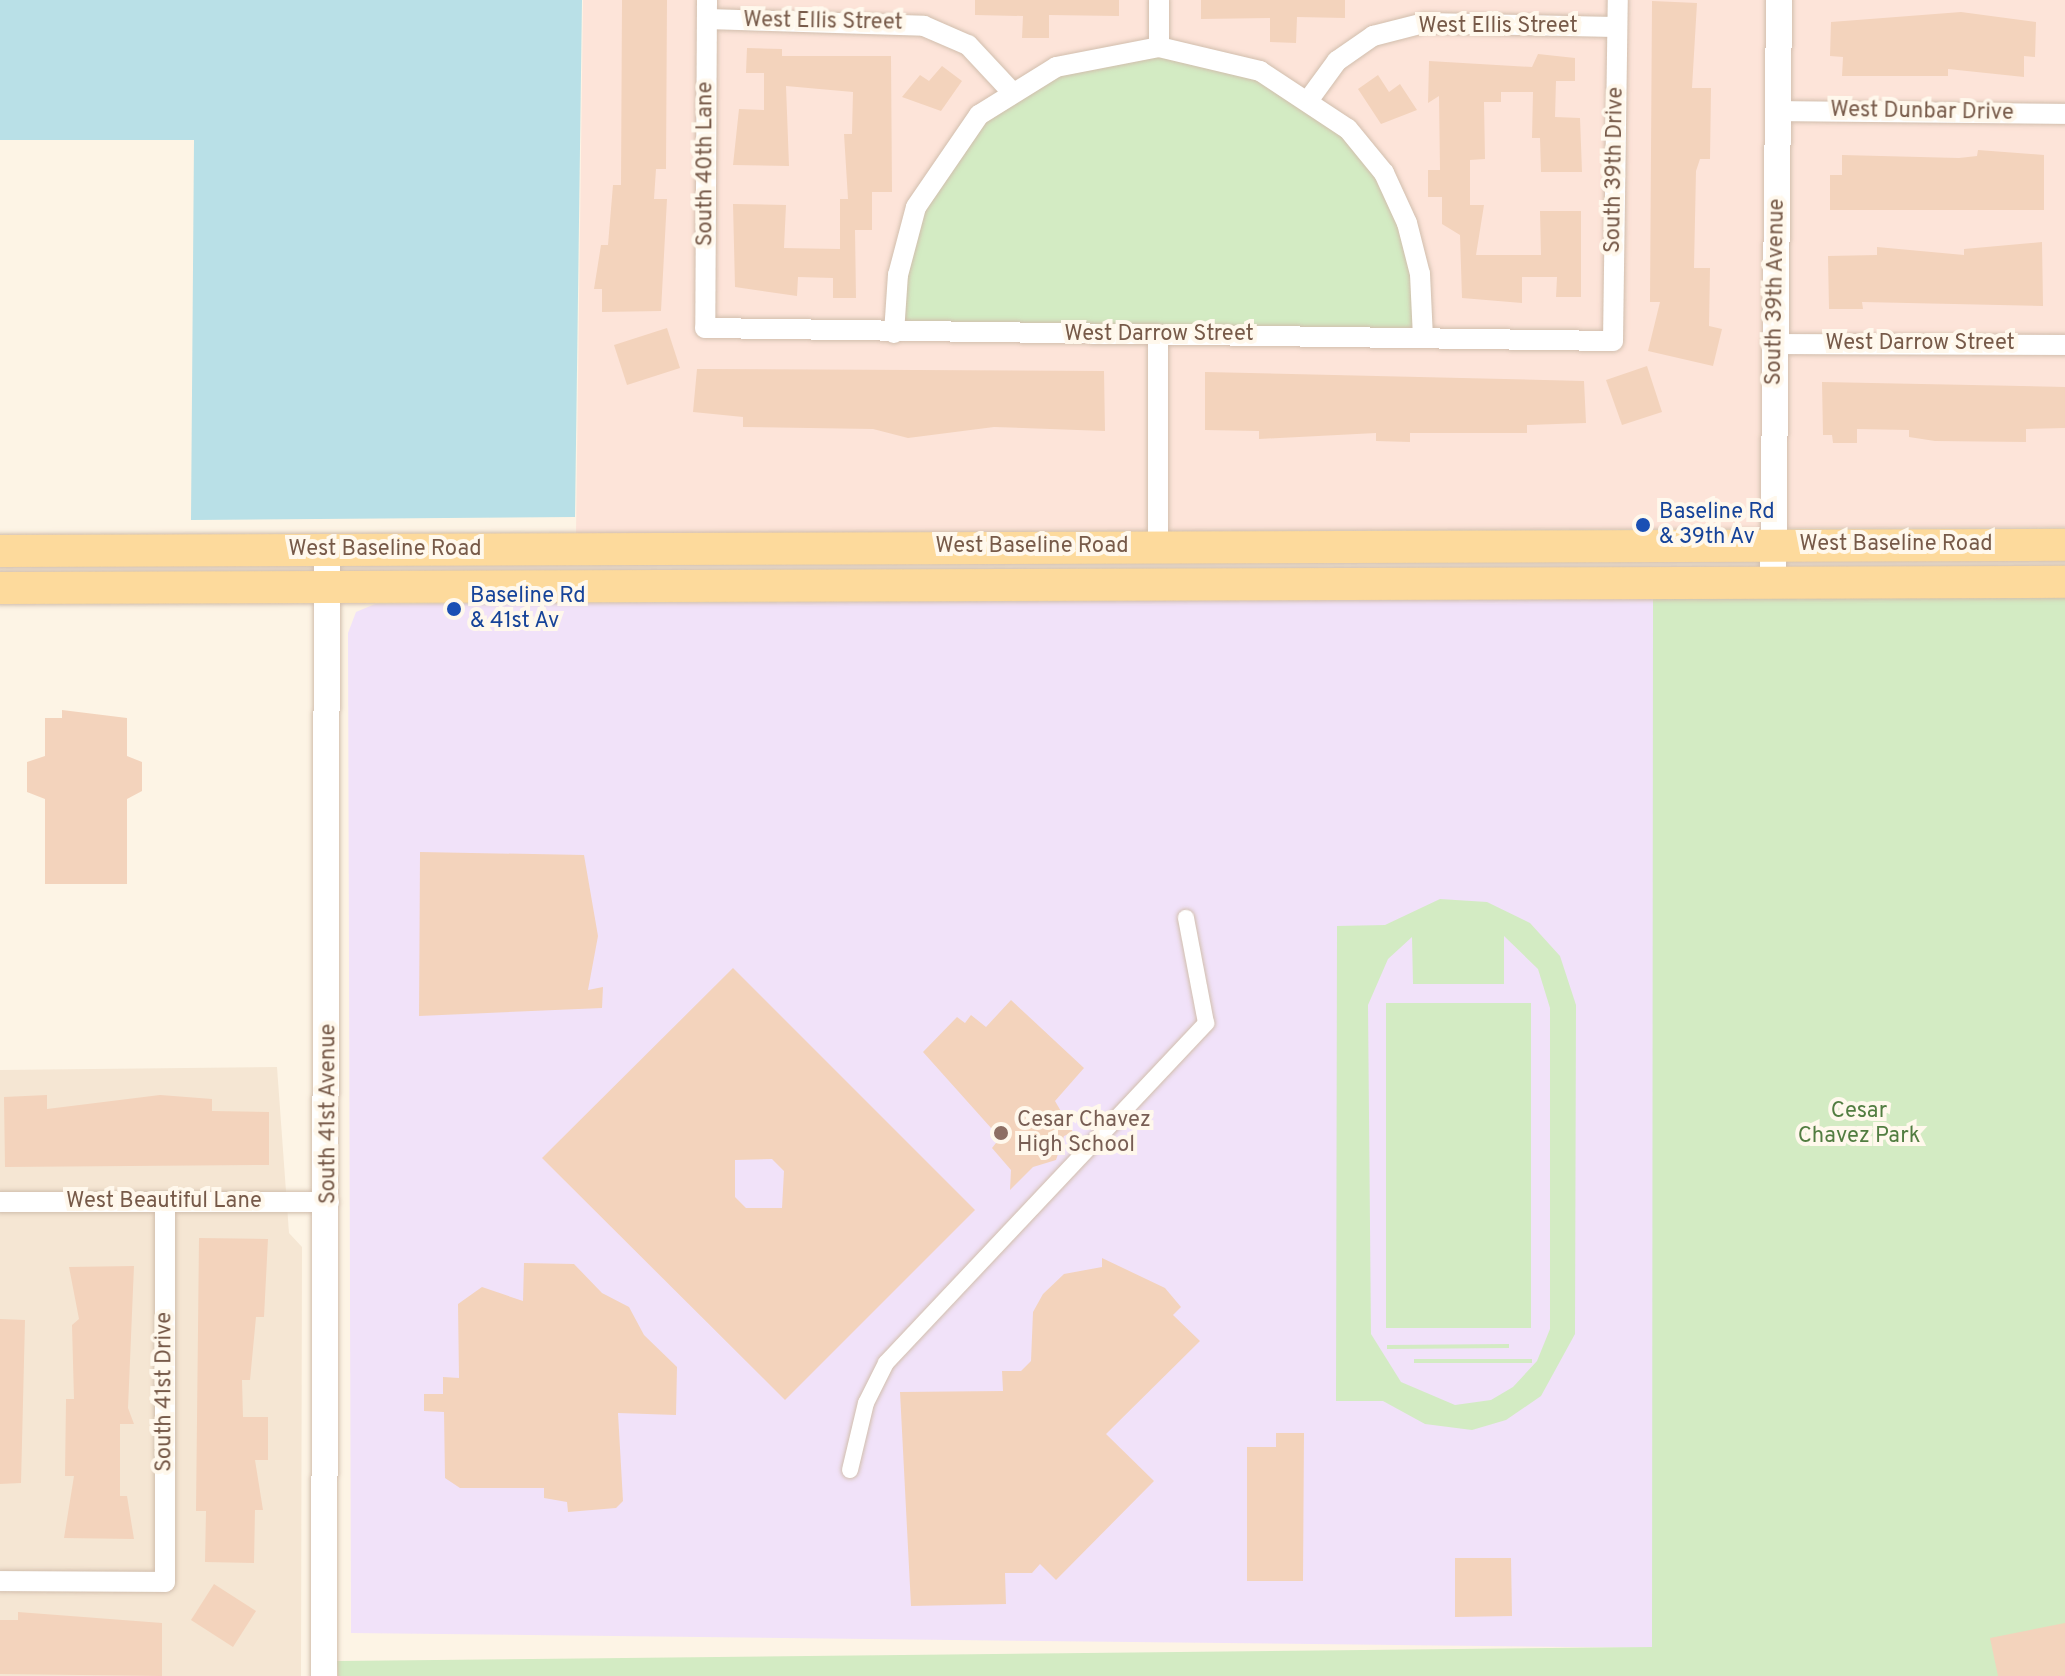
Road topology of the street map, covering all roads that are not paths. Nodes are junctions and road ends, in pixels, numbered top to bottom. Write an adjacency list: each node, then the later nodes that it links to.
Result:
1 (1159, 0): 6 (street)
2 (1618, 0): 5 (street, South 39th Drive)
3 (1779, 0): 9 (street, South 39th Avenue)
4 (707, 10): 7 (street, West Ellis Street); 11 (street, South 40th Lane)
5 (1617, 27): 8 (street, West Ellis Street); 15 (street, South 39th Drive)
6 (1159, 47): 7 (street); 8 (street)
7 (1011, 91): 12 (street)
8 (1310, 98): 14 (street)
9 (1779, 111): 10 (street, West Dunbar Drive); 16 (street, South 39th Avenue)
10 (2065, 114)
11 (705, 328): 12 (street, West Darrow Street)
12 (894, 333): 13 (street, West Darrow Street)
13 (1158, 335): 14 (street, West Darrow Street); 19 (street)
14 (1423, 337): 15 (street, West Darrow Street)
15 (1613, 341)
16 (1775, 344): 17 (street, West Darrow Street); 20 (street, South 39th Avenue)
17 (2065, 345)
18 (2065, 545): 20 (main road, West Baseline Road)
19 (1158, 546): 20 (main road, West Baseline Road); 22 (main road, West Baseline Road)
20 (1773, 546): 24 (street, South 39th Avenue)
21 (0, 551): 22 (main road, West Baseline Road)
22 (327, 551): 25 (street, South 41st Avenue)
23 (2065, 582): 24 (main road, West Baseline Road)
24 (1773, 583): 25 (main road, West Baseline Road)
25 (327, 586): 26 (main road, West Baseline Road); 30 (street, South 41st Avenue)
26 (0, 588)
27 (1186, 918): 31 (street)
28 (0, 1202): 29 (street, West Beautiful Lane)
29 (165, 1202): 30 (street, West Beautiful Lane); 32 (street, South 41st Drive)
30 (329, 1202): 33 (street, South 41st Avenue)
31 (850, 1470)
32 (0, 1581)
33 (324, 1676)

